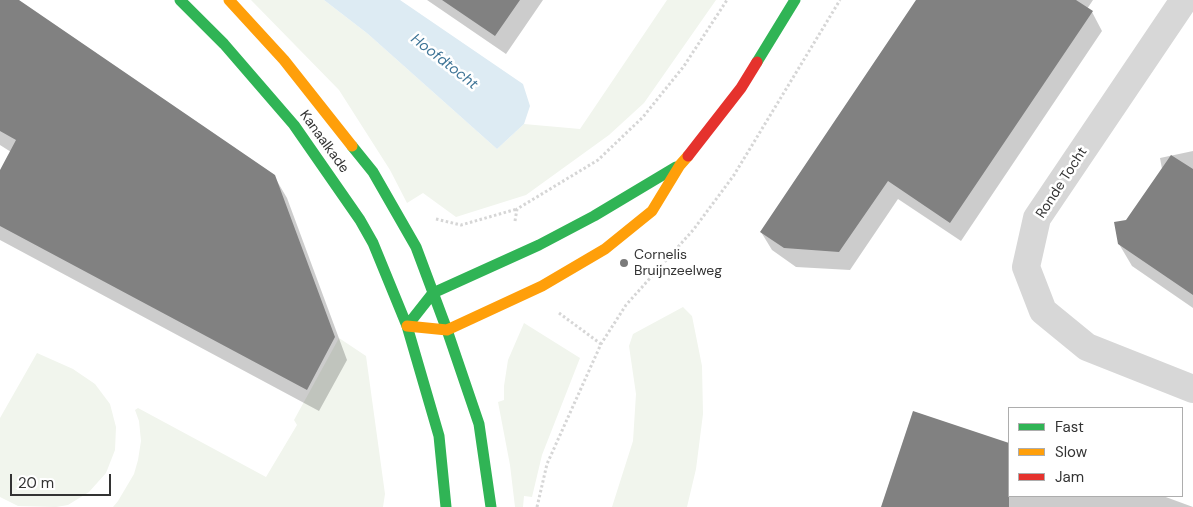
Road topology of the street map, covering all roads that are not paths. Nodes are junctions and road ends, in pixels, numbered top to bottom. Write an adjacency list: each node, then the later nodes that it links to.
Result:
1 (180, 0): 7 (main road, Kanaalkade)
2 (229, 0): 6 (main road, Kanaalkade)
3 (795, 0): 5 (main road)
4 (1184, 0): 9 (street, Ronde Tocht)
5 (680, 165): 6 (main road); 8 (main road)
6 (433, 293): 7 (main road); 8 (main road, Kanaalkade)
7 (407, 326): 8 (main road); 10 (main road)
8 (447, 330): 11 (main road)
9 (1193, 389)
10 (446, 507)
11 (491, 507)

